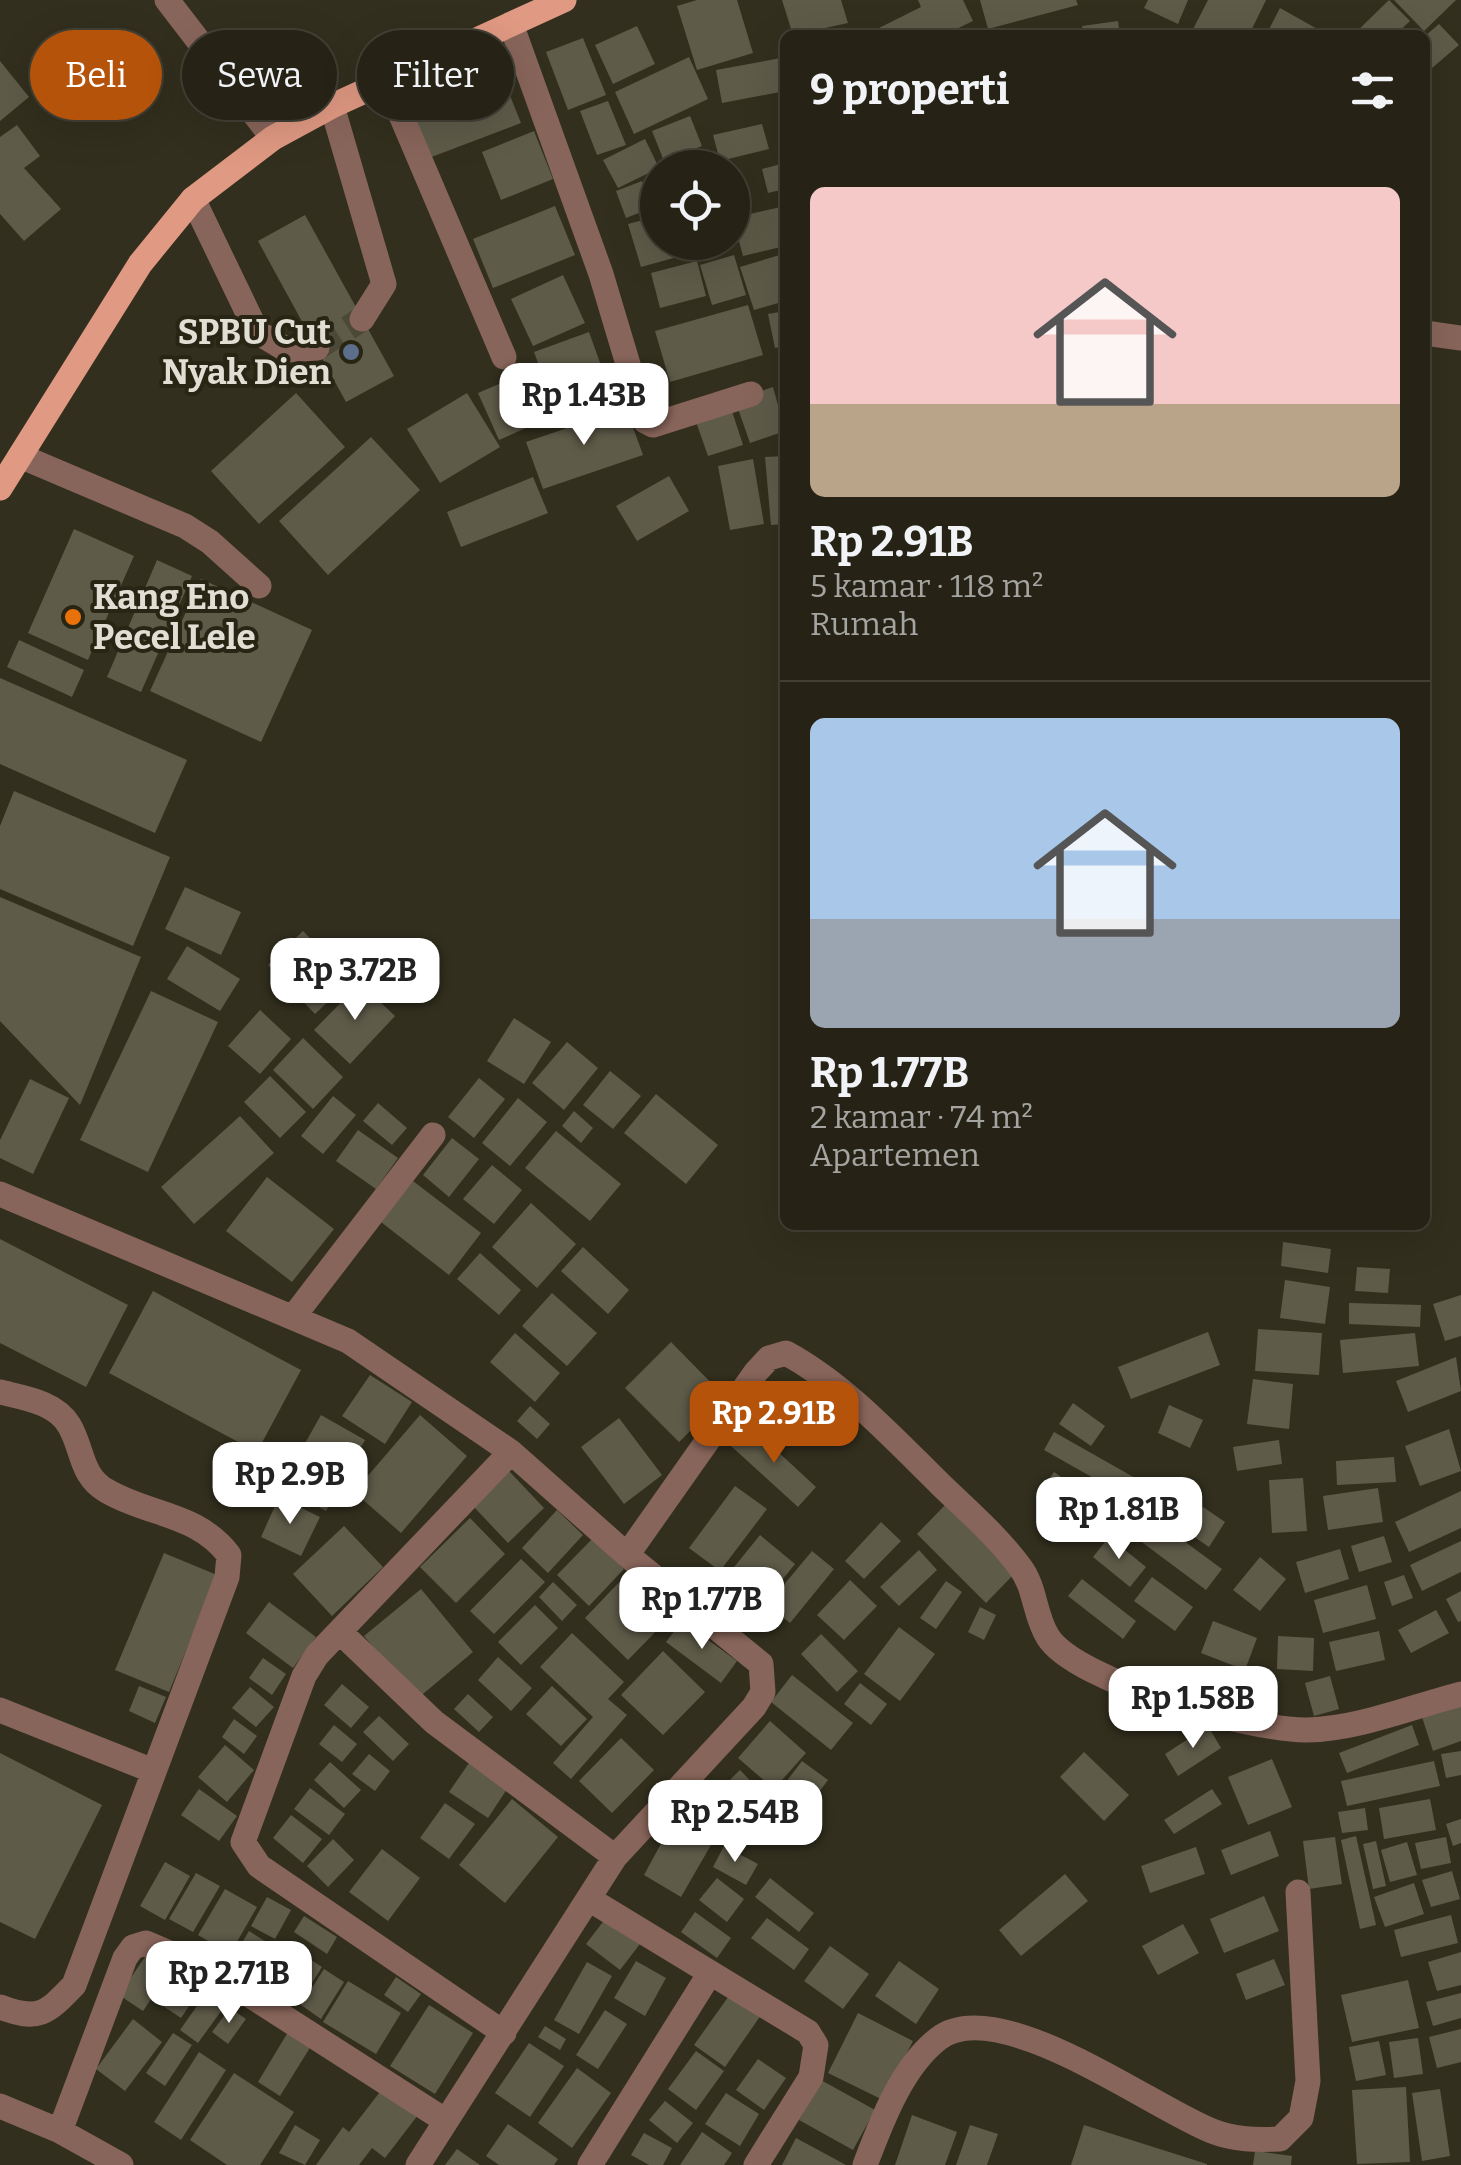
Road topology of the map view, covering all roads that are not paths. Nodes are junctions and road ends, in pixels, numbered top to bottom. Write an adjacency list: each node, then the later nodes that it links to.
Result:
1 (167, 0): 8 (street)
2 (564, 0): 3 (main road)
3 (511, 24): 4 (main road); 15 (street)
4 (498, 30)
5 (306, 120): 8 (main road)
6 (336, 120): 10 (street)
7 (403, 120): 14 (street)
8 (273, 138): 9 (main road)
9 (193, 199): 13 (street); 16 (main road)
10 (362, 319)
11 (1430, 334): 12 (street)
12 (1461, 338)
13 (317, 348)
14 (504, 356)
15 (751, 394)
16 (20, 456): 17 (main road); 18 (street)
17 (0, 488)
18 (259, 586)
19 (432, 1135): 21 (street)
20 (0, 1194): 21 (street)
21 (294, 1316): 23 (street)
22 (0, 1392): 28 (street)
23 (511, 1452): 24 (street); 25 (street)
24 (627, 1555): 26 (street); 29 (street)
25 (340, 1632): 29 (street); 34 (street)
26 (1461, 1694)
27 (0, 1710): 28 (street)
28 (151, 1770): 33 (street)
29 (616, 1858): 31 (street)
30 (1298, 1892): 42 (street)
31 (589, 1898): 32 (street); 34 (street)
32 (710, 1973): 40 (street); 41 (street)
33 (0, 2007)
34 (504, 2033): 36 (street)
35 (0, 2106): 37 (street)
36 (446, 2121): 37 (street); 39 (street)
37 (60, 2131): 38 (street)
38 (121, 2165)
39 (418, 2165)
40 (590, 2165)
41 (756, 2165)
42 (864, 2165)

